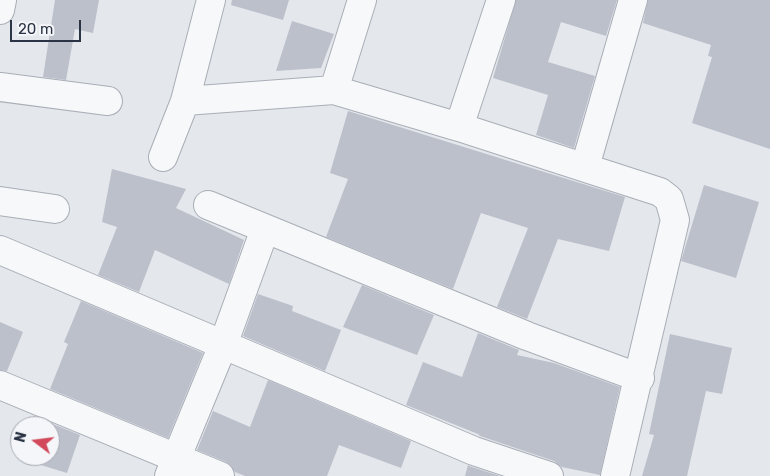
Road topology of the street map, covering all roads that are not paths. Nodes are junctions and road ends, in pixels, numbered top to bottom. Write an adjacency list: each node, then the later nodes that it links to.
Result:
1 (2, 0): 6 (street)
2 (210, 0): 10 (street)
3 (362, 0): 8 (street)
4 (501, 0): 11 (street)
5 (633, 0): 13 (street)
6 (0, 10)
7 (0, 87): 9 (street)
8 (334, 90): 10 (street); 11 (street)
9 (108, 101)
10 (185, 101): 12 (street)
11 (459, 127): 13 (street)
12 (163, 157)
13 (585, 167): 20 (street)
14 (0, 201): 16 (street)
15 (208, 205): 17 (street)
16 (55, 209)
17 (265, 230): 19 (street); 20 (street)
18 (0, 250): 19 (street)
19 (222, 345): 22 (street); 24 (street)
20 (640, 378): 25 (street)
21 (0, 385): 22 (street)
22 (172, 468): 23 (street)
23 (220, 476)
24 (549, 476)
25 (615, 476)

